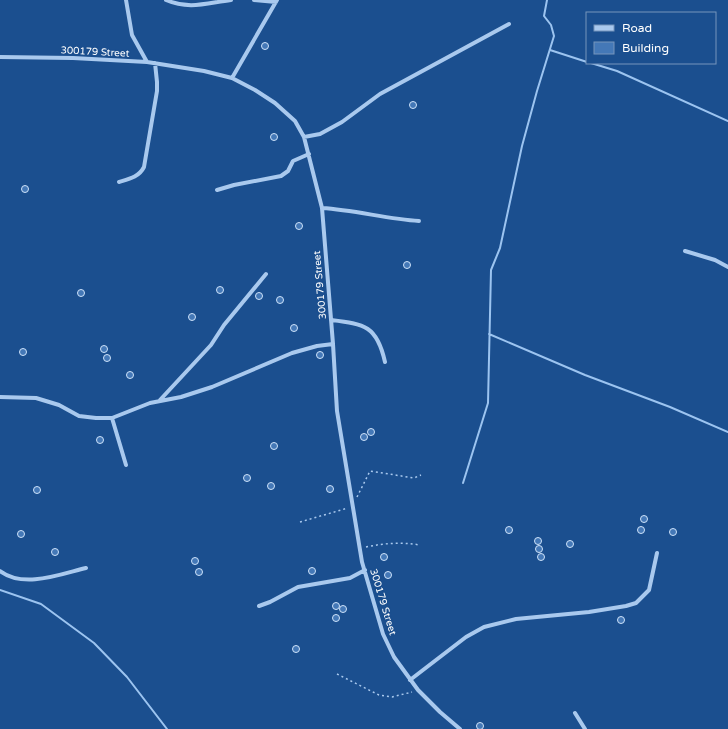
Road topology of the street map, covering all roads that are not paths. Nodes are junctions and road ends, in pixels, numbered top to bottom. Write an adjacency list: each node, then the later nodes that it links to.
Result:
1 (126, 0): 8 (street)
2 (166, 0): 3 (street)
3 (231, 0)
4 (254, 0): 5 (street)
5 (277, 1): 10 (street)
6 (509, 24): 11 (street)
7 (0, 57): 8 (street, 300179 Street)
8 (147, 62): 9 (street, 300179 Street)
9 (155, 63): 10 (street, 300179 Street); 13 (street)
10 (232, 78): 11 (street, 300179 Street)
11 (304, 137): 12 (street, 300179 Street)
12 (309, 154): 14 (street); 15 (street, 300179 Street)
13 (119, 182)
14 (217, 190)
15 (322, 208): 16 (street); 20 (street, 300179 Street)
16 (419, 222)
17 (685, 251): 18 (street)
18 (728, 267)
19 (266, 274): 24 (street)
20 (331, 320): 21 (street, 300179 Street); 22 (street)
21 (333, 344): 24 (street); 29 (street, 300179 Street)
22 (385, 362)
23 (0, 397): 25 (street)
24 (160, 400): 25 (street)
25 (112, 418): 26 (street)
26 (126, 465)
27 (657, 553): 32 (street)
28 (86, 568): 30 (street)
29 (365, 570): 31 (street); 32 (street, 300179 Street)
30 (0, 571)
31 (259, 606)
32 (410, 680): 34 (street, 300179 Street)
33 (576, 713): 35 (street)
34 (460, 729)
35 (585, 729)

